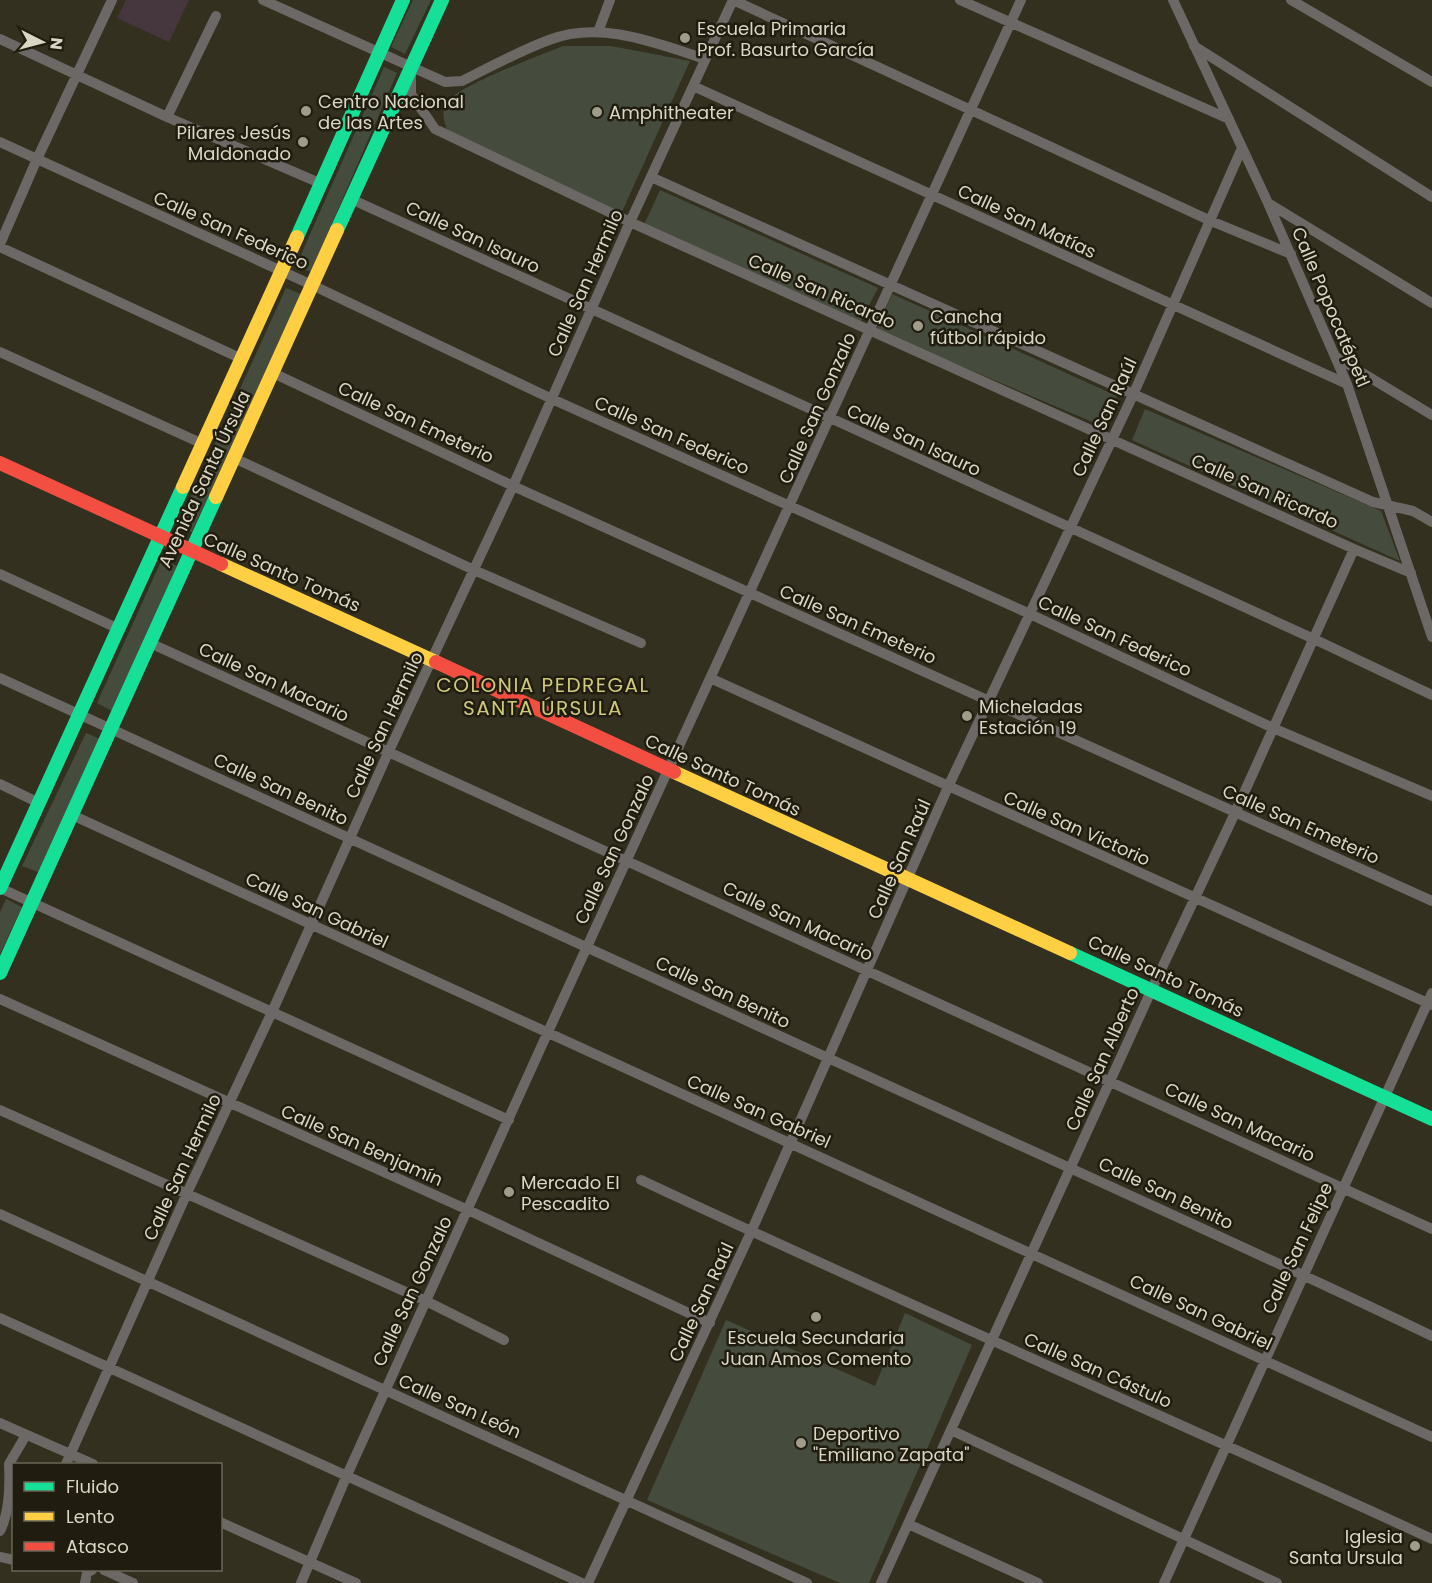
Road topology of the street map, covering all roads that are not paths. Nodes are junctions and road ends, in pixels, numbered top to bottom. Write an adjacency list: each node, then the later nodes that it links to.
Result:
1 (112, 0): 19 (street)
2 (263, 0): 16 (street)
3 (403, 0): 16 (street, Avenida Santa Úrsula)
4 (442, 0): 18 (street, Avenida Santa Úrsula)
5 (610, 0): 13 (street)
6 (733, 0): 17 (street, Calle San Hermilo); 22 (street)
7 (960, 0): 12 (street)
8 (1021, 0): 12 (street, Calle San Gonzalo)
9 (1173, 0): 15 (street, Calle Popocatépetl)
10 (1291, 0): 20 (street)
11 (216, 16): 23 (street)
12 (1010, 23): 22 (street, Calle San Gonzalo); 24 (street)
13 (598, 32): 17 (street); 18 (street)
14 (0, 39): 19 (street)
15 (1193, 45): 24 (street, Calle Popocatépetl); 31 (street)
16 (380, 53): 18 (street); 29 (street, Avenida Santa Úrsula)
17 (705, 59): 21 (street, Calle San Hermilo)
18 (411, 67): 32 (street, Avenida Santa Úrsula); 35 (street, Calle San Ricardo)
19 (76, 75): 23 (street); 27 (street)
20 (1432, 82)
21 (693, 86): 28 (street, Calle San Hermilo); 30 (street, Calle San Matías)
22 (972, 109): 30 (street, Calle San Gonzalo); 34 (street)
23 (167, 117): 29 (street)
24 (1229, 119): 26 (street, Calle Popocatépetl)
25 (0, 142): 27 (street, Calle San Federico)
26 (1242, 148): 33 (street, Calle Popocatépetl); 34 (street, Calle San Raúl)
27 (37, 159): 36 (street); 38 (street, Calle San Federico)
28 (651, 177): 35 (street, Calle San Hermilo); 40 (street, Calle San Ricardo)
29 (322, 184): 38 (street, Avenida Santa Úrsula)
30 (932, 195): 40 (street, Calle San Gonzalo); 42 (street, Calle San Matías)
31 (1432, 197)
32 (351, 199): 39 (street, Avenida Santa Úrsula); 43 (street, Calle San Isauro)
33 (1268, 203): 37 (street, Calle Popocatépetl); 41 (street)
34 (1210, 220): 37 (street); 42 (street, Calle San Raúl)
35 (630, 222): 43 (street, Calle San Hermilo); 44 (street, Calle San Ricardo)
36 (0, 246): 47 (street)
37 (1291, 254): 46 (street, Calle Popocatépetl)
38 (282, 272): 39 (street, Calle San Federico); 47 (street, Avenida Santa Úrsula)
39 (312, 285): 48 (street, Avenida Santa Úrsula); 51 (street, Calle San Federico)
40 (890, 286): 44 (street, Calle San Gonzalo); 50 (street, Calle San Ricardo)
41 (1432, 303)
42 (1172, 306): 49 (street, Calle San Matías); 50 (street, Calle San Raúl)
43 (592, 309): 51 (street, Calle San Hermilo); 53 (street, Calle San Isauro)
44 (870, 331): 53 (street, Calle San Gonzalo); 54 (street, Calle San Ricardo)
45 (0, 352): 55 (street)
46 (1336, 357): 49 (street, Calle Popocatépetl); 52 (street)
47 (242, 359): 55 (street, Avenida Santa Úrsula)
48 (273, 373): 56 (street, Avenida Santa Úrsula); 58 (street, Calle San Emeterio)
49 (1347, 384): 60 (street, Calle Popocatépetl)
50 (1133, 395): 54 (street, Calle San Raúl); 60 (street, Calle San Ricardo)
51 (552, 399): 58 (street, Calle San Hermilo); 59 (street, Calle San Federico)
52 (1432, 415)
53 (830, 419): 59 (street, Calle San Gonzalo); 62 (street, Calle San Isauro)
54 (1112, 440): 62 (street, Calle San Raúl); 64 (street, Calle San Ricardo)
55 (202, 444): 63 (street, Avenida Santa Úrsula)
56 (234, 459): 65 (street, Avenida Santa Úrsula); 66 (street)
57 (0, 463): 63 (street, Calle Santo Tomás)
58 (513, 486): 66 (street, Calle San Hermilo); 69 (street, Calle San Emeterio)
59 (791, 506): 69 (street, Calle San Gonzalo); 70 (street, Calle San Federico)
60 (1389, 506): 61 (street, Calle San Ricardo); 67 (street, Calle Popocatépetl)
61 (1432, 522)
62 (1070, 529): 70 (street, Calle San Raúl); 73 (street, Calle San Isauro)
63 (161, 537): 65 (street, Calle Santo Tomás); 71 (street, Avenida Santa Úrsula)
64 (1354, 549): 67 (street, Calle San Ricardo); 73 (street, Calle San Alberto)
65 (191, 550): 74 (street, Avenida Santa Úrsula); 76 (street, Calle Santo Tomás)
66 (474, 570): 75 (street); 76 (street, Calle San Hermilo)
67 (1411, 573): 72 (street, Calle Popocatépetl)
68 (0, 574): 71 (street)
69 (749, 593): 78 (street, Calle San Gonzalo); 80 (street, Calle San Emeterio)
70 (1030, 614): 80 (street, Calle San Raúl); 82 (street, Calle San Federico)
71 (119, 629): 81 (street, Avenida Santa Úrsula)
72 (1431, 632)
73 (1314, 639): 79 (street, Calle San Isauro); 82 (street, Calle San Alberto)
74 (150, 643): 83 (street, Avenida Santa Úrsula); 84 (street, Calle San Macario)
75 (641, 643)
76 (432, 660): 84 (street, Calle San Hermilo); 85 (street, Calle Santo Tomás)
77 (0, 678): 81 (street, Calle San Benito)
78 (710, 678): 85 (street, Calle San Gonzalo); 87 (street, Calle San Victorio)
79 (1432, 695)
80 (990, 701): 87 (street, Calle San Raúl); 90 (street, Calle San Emeterio)
81 (79, 715): 83 (street, Calle San Benito); 89 (street, Avenida Santa Úrsula)
82 (1274, 728): 88 (street, Calle San Federico); 90 (street, Calle San Alberto)
83 (110, 729): 91 (street, Avenida Santa Úrsula); 92 (street, Calle San Benito)
84 (388, 753): 92 (street, Calle San Hermilo); 93 (street, Calle San Macario)
85 (669, 770): 93 (street, Calle San Gonzalo); 94 (street, Calle Santo Tomás)
86 (0, 784): 89 (street)
87 (948, 787): 94 (street, Calle San Raúl); 96 (street, Calle San Victorio)
88 (1432, 796)
89 (39, 802): 95 (street, Avenida Santa Úrsula)
90 (1235, 813): 96 (street, Calle San Alberto); 97 (street, Calle San Emeterio)
91 (72, 815): 98 (street, Avenida Santa Úrsula); 99 (street, Calle San Gabriel)
92 (350, 839): 99 (street, Calle San Hermilo); 100 (street, Calle San Benito)
93 (627, 860): 100 (street, Calle San Gonzalo); 101 (street, Calle San Macario)
94 (908, 880): 101 (street, Calle San Raúl); 103 (street, Calle Santo Tomás)
95 (0, 888): 98 (street)
96 (1194, 899): 103 (street, Calle San Alberto); 105 (street, Calle San Victorio)
97 (1432, 901)
98 (32, 902): 102 (street, Avenida Santa Úrsula); 106 (street)
99 (312, 926): 106 (street, Calle San Hermilo); 107 (street, Calle San Gabriel)
100 (588, 947): 107 (street, Calle San Gonzalo); 108 (street, Calle San Benito)
101 (867, 972): 108 (street, Calle San Raúl); 109 (street, Calle San Macario)
102 (0, 973)
103 (1152, 989): 109 (street, Calle San Alberto); 110 (street, Calle Santo Tomás)
104 (0, 999): 111 (street, Calle San Benjamín)
105 (1431, 1001): 110 (street, Calle San Felipe)
106 (272, 1012): 111 (street, Calle San Hermilo); 114 (street)
107 (547, 1034): 114 (street, Calle San Gonzalo); 115 (street, Calle San Gabriel)
108 (828, 1059): 115 (street, Calle San Raúl); 116 (street, Calle San Benito)
109 (1111, 1081): 116 (street, Calle San Alberto); 118 (street, Calle San Macario)
110 (1385, 1098): 113 (street, Calle Santo Tomás); 118 (street, Calle San Felipe)
111 (229, 1104): 119 (street, Calle San Hermilo); 120 (street, Calle San Benjamín)
112 (0, 1110): 119 (street)
113 (1432, 1119)
114 (509, 1120): 120 (street, Calle San Gonzalo)
115 (790, 1144): 123 (street, Calle San Raúl); 124 (street, Calle San Gabriel)
116 (1071, 1167): 124 (street, Calle San Alberto); 125 (street, Calle San Benito)
117 (641, 1180): 123 (street, Calle San Cástulo)
118 (1344, 1188): 122 (street, Calle San Macario); 125 (street, Calle San Felipe)
119 (187, 1193): 126 (street, Calle San Hermilo); 127 (street)
120 (468, 1210): 127 (street, Calle San Gonzalo); 129 (street, Calle San Benjamín)
121 (0, 1214): 126 (street, Calle San León)
122 (1432, 1229)
123 (751, 1232): 129 (street, Calle San Raúl); 132 (street, Calle San Cástulo)
124 (1032, 1253): 132 (street, Calle San Alberto); 133 (street, Calle San Gabriel)
125 (1303, 1274): 130 (street, Calle San Benito); 133 (street, Calle San Felipe)
126 (148, 1281): 134 (street, Calle San Hermilo); 135 (street, Calle San León)
127 (426, 1301): 131 (street); 135 (street, Calle San Gonzalo)
128 (0, 1318): 134 (street)
129 (710, 1323): 146 (street, Calle San Raúl)
130 (1432, 1336)
131 (504, 1340)
132 (991, 1340): 137 (street, Calle San Alberto); 140 (street, Calle San Cástulo)
133 (1265, 1360): 139 (street, Calle San Gabriel); 140 (street, Calle San Felipe)
134 (109, 1366): 142 (street, Calle San Hermilo); 145 (street)
135 (385, 1390): 145 (street, Calle San Gonzalo); 146 (street, Calle San León)
136 (0, 1423): 138 (street)
137 (951, 1430): 148 (street, Calle San Alberto); 151 (street)
138 (26, 1435): 142 (street); 144 (street)
139 (1432, 1437)
140 (1227, 1445): 150 (street, Calle San Cástulo); 151 (street, Calle San Felipe)
141 (0, 1456): 144 (street)
142 (68, 1459): 143 (street)
143 (88, 1463)
144 (9, 1464): 149 (street)
145 (347, 1475): 152 (street, Calle San Gonzalo); 157 (street)
146 (627, 1500): 158 (street, Calle San Raúl); 159 (street, Calle San León)
147 (222, 1523): 152 (street)
148 (908, 1524): 160 (street, Calle San Alberto); 161 (street)
149 (0, 1531)
150 (1432, 1539)
151 (1184, 1540): 162 (street, Calle San Felipe); 163 (street)
152 (310, 1562): 155 (street, Calle San Gonzalo); 156 (street)
153 (108, 1571): 154 (street)
154 (133, 1583)
155 (301, 1583)
156 (356, 1583)
157 (582, 1583)
158 (588, 1583)
159 (807, 1583)
160 (881, 1583)
161 (1038, 1583)
162 (1164, 1583)
163 (1277, 1583)

